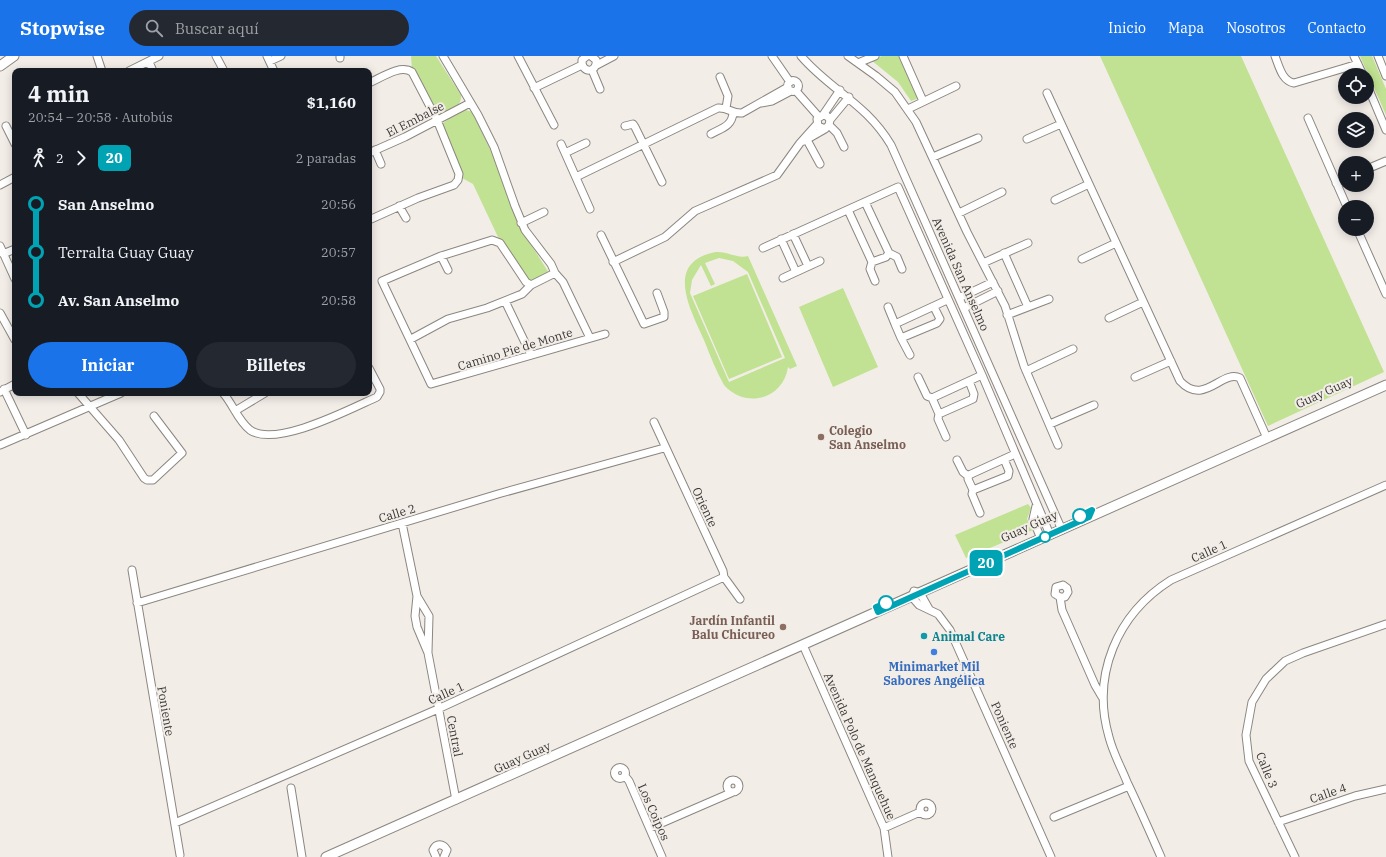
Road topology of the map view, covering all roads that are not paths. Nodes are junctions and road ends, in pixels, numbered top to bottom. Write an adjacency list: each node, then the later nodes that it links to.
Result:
1 (14, 56): 24 (street)
2 (91, 56): 18 (street)
3 (216, 56): 29 (street)
4 (281, 56): 19 (street)
5 (442, 56): 44 (street)
6 (518, 56): 36 (street)
7 (587, 56): 23 (street); 25 (street)
8 (614, 56): 25 (street)
9 (772, 56): 37 (street)
10 (801, 56): 39 (street, Avenida San Anselmo)
11 (848, 56): 21 (street)
12 (876, 56): 21 (street)
13 (904, 56): 42 (street)
14 (1274, 56): 22 (street)
15 (1354, 56): 22 (street)
16 (1379, 56): 32 (street)
17 (157, 57): 20 (street)
18 (97, 58): 26 (street)
19 (268, 59): 30 (street)
20 (149, 62): 27 (street); 28 (street)
21 (858, 63): 46 (street)
22 (1358, 64): 31 (street)
23 (582, 65): 25 (street); 36 (street)
24 (0, 66)
25 (594, 67): 38 (street)
26 (101, 68)
27 (136, 68)
28 (152, 68)
29 (222, 68)
30 (272, 68)
31 (1359, 68)
32 (1386, 76)
33 (720, 77): 45 (street)
34 (372, 82): 50 (street)
35 (956, 86): 42 (street)
36 (534, 88): 52 (street)
37 (791, 88): 47 (street); 49 (street)
38 (600, 89)
39 (840, 90): 41 (street, Avenida San Anselmo); 49 (street)
40 (1048, 93): 51 (street)
41 (849, 97): 53 (street); 122 (street, Avenida San Anselmo)
42 (923, 101): 46 (street)
43 (1374, 102): 56 (street)
44 (470, 103): 50 (street, El Embalse); 90 (street)
45 (726, 108): 47 (street); 64 (street)
46 (908, 108): 68 (street)
47 (733, 113): 57 (street)
48 (1308, 118): 76 (street)
49 (820, 119): 53 (street); 53 (street); 61 (street)
50 (437, 120): 66 (street, El Embalse); 83 (street)
51 (1061, 124): 60 (street); 77 (street)
52 (554, 125)
53 (828, 125): 61 (street); 65 (street)
54 (6, 126): 58 (street)
55 (625, 126): 64 (street)
56 (1386, 130)
57 (711, 134)
58 (12, 138)
59 (978, 138): 68 (street)
60 (1027, 139)
61 (803, 141): 71 (street); 106 (street)
62 (586, 143): 67 (street)
63 (561, 144): 67 (street)
64 (644, 144): 73 (street); 75 (street)
65 (844, 147)
66 (372, 151): 70 (street)
67 (565, 153): 73 (street)
68 (933, 157): 87 (street)
69 (1386, 161): 72 (street)
70 (381, 164)
71 (820, 164)
72 (1374, 166)
73 (576, 177): 84 (street)
74 (12, 179): 78 (street)
75 (662, 182)
76 (1336, 183): 81 (street)
77 (1089, 184): 80 (street); 96 (street)
78 (0, 185)
79 (1002, 192): 87 (street)
80 (1054, 200)
81 (1344, 200)
82 (865, 202): 85 (street); 100 (street); 124 (street)
83 (399, 206): 88 (street); 89 (street)
84 (590, 209)
85 (848, 210): 91 (street); 107 (street)
86 (544, 212): 90 (street)
87 (959, 213): 108 (street)
88 (406, 218)
89 (372, 219)
90 (521, 223): 114 (street)
91 (793, 234): 94 (street); 109 (street)
92 (600, 235): 106 (street)
93 (1360, 236): 121 (street)
94 (781, 239): 98 (street); 112 (street)
95 (1028, 243): 101 (street)
96 (1116, 243): 104 (street); 126 (street)
97 (0, 246): 102 (street)
98 (763, 248)
99 (12, 250): 102 (street)
100 (889, 253): 107 (street); 110 (street)
101 (1004, 253): 108 (street); 129 (street)
102 (3, 254): 113 (street)
103 (441, 256): 111 (street); 118 (street); 139 (street)
104 (1082, 259)
105 (820, 261): 109 (street)
106 (613, 262): 120 (street)
107 (872, 262): 116 (street)
108 (983, 263): 117 (street)
109 (808, 266): 112 (street)
110 (902, 269)
111 (448, 270)
112 (796, 272): 115 (street)
113 (12, 273)
114 (555, 273): 118 (street); 137 (street)
115 (783, 278)
116 (875, 281)
117 (993, 282): 119 (street); 122 (street)
118 (531, 285): 125 (street)
119 (998, 291): 130 (street); 132 (street)
120 (657, 293)
121 (1386, 294)
122 (959, 298): 130 (street, Avenida San Anselmo)
123 (1049, 299): 129 (street)
124 (948, 300): 127 (street); 146 (street)
125 (505, 301): 139 (street); 141 (street)
126 (1144, 302): 133 (street); 143 (street)
127 (934, 306): 134 (street); 138 (street)
128 (888, 307): 134 (street)
129 (1028, 307): 132 (street)
130 (964, 308): 180 (street, Avenida San Anselmo)
131 (0, 314): 136 (street)
132 (1008, 315): 144 (street)
133 (1109, 318)
134 (895, 324): 138 (street)
135 (605, 334): 137 (street, Camino Pie de Monte)
136 (12, 335)
137 (590, 338): 141 (street, Camino Pie de Monte)
138 (901, 338): 142 (street)
139 (411, 339): 141 (street, Camino Pie de Monte)
140 (1073, 349): 144 (street)
141 (531, 355)
142 (910, 355)
143 (1171, 361): 148 (street); 167 (street)
144 (1026, 371): 165 (street)
145 (372, 374): 161 (street)
146 (982, 375): 150 (street); 172 (street)
147 (918, 377): 158 (street)
148 (1135, 377)
149 (1386, 380): 167 (street, Guay Guay)
150 (969, 382): 158 (street); 162 (street)
151 (1386, 384): 167 (street, Guay Guay)
152 (12, 385): 153 (street)
153 (2, 390): 166 (street)
154 (80, 396): 160 (street)
155 (114, 396): 160 (street)
156 (224, 396): 161 (street)
157 (260, 396): 161 (street)
158 (932, 398): 162 (street)
159 (1094, 405): 165 (street)
160 (89, 407): 163 (street); 166 (street)
161 (235, 411)
162 (939, 414): 168 (street)
163 (154, 416)
164 (654, 422): 171 (street, Oriente)
165 (1050, 424): 170 (street)
166 (26, 435): 169 (street)
167 (1266, 435): 180 (street, Guay Guay)
168 (946, 438)
169 (0, 445)
170 (1058, 445)
171 (664, 448): 179 (street, Calle 2); 184 (street, Oriente)
172 (1016, 454): 173 (street); 181 (street)
173 (1004, 459): 175 (street); 177 (street)
174 (957, 460): 175 (street)
175 (968, 476): 177 (street)
176 (1386, 485): 195 (street, Calle 1)
177 (972, 490): 178 (street)
178 (980, 513)
179 (402, 523): 186 (street, Central); 189 (street, Calle 2)
180 (1060, 527): 181 (street, Guay Guay); 183 (street, Guay Guay)
181 (1043, 532): 183 (street, Guay Guay)
182 (132, 570): 189 (street, Poniente)
183 (959, 573): 185 (street, Guay Guay)
184 (724, 577): 188 (street, Oriente); 196 (street, Calle 1)
185 (915, 594): 191 (street, Guay Guay); 216 (street, Poniente)
186 (417, 596): 193 (street, Central); 193 (street, Central)
187 (1060, 597): 195 (street, Calle 1)
188 (740, 599)
189 (137, 603): 206 (street, Poniente)
190 (1386, 624): 205 (street, Calle 3)
191 (839, 627): 192 (street, Guay Guay); 194 (street, Guay Guay)
192 (803, 645): 194 (street, Guay Guay); 208 (street, Avenida Polo de Manquehue)
193 (428, 653): 196 (street, Central)
194 (728, 679): 202 (street, Guay Guay)
195 (1103, 697): 198 (street, Calle 1)
196 (438, 709): 202 (street, Central); 206 (street, Calle 1)
197 (625, 776): 207 (street, Los Coipos)
198 (1129, 786): 204 (street); 217 (street, Calle 1)
199 (291, 788): 210 (street)
200 (1386, 789): 205 (street, Calle 4)
201 (733, 792): 207 (street)
202 (456, 800): 211 (street, Guay Guay)
203 (920, 812): 208 (street)
204 (1054, 817)
205 (1278, 822): 218 (street, Calle 3)
206 (175, 823): 209 (street, Poniente)
207 (650, 828): 214 (street, Los Coipos)
208 (884, 828): 215 (street, Avenida Polo de Manquehue)
209 (180, 855)
210 (302, 857)
211 (326, 857)
212 (436, 857): 213 (street)
213 (444, 857)
214 (662, 857)
215 (888, 857)
216 (1051, 857)
217 (1161, 857)
218 (1295, 857)

